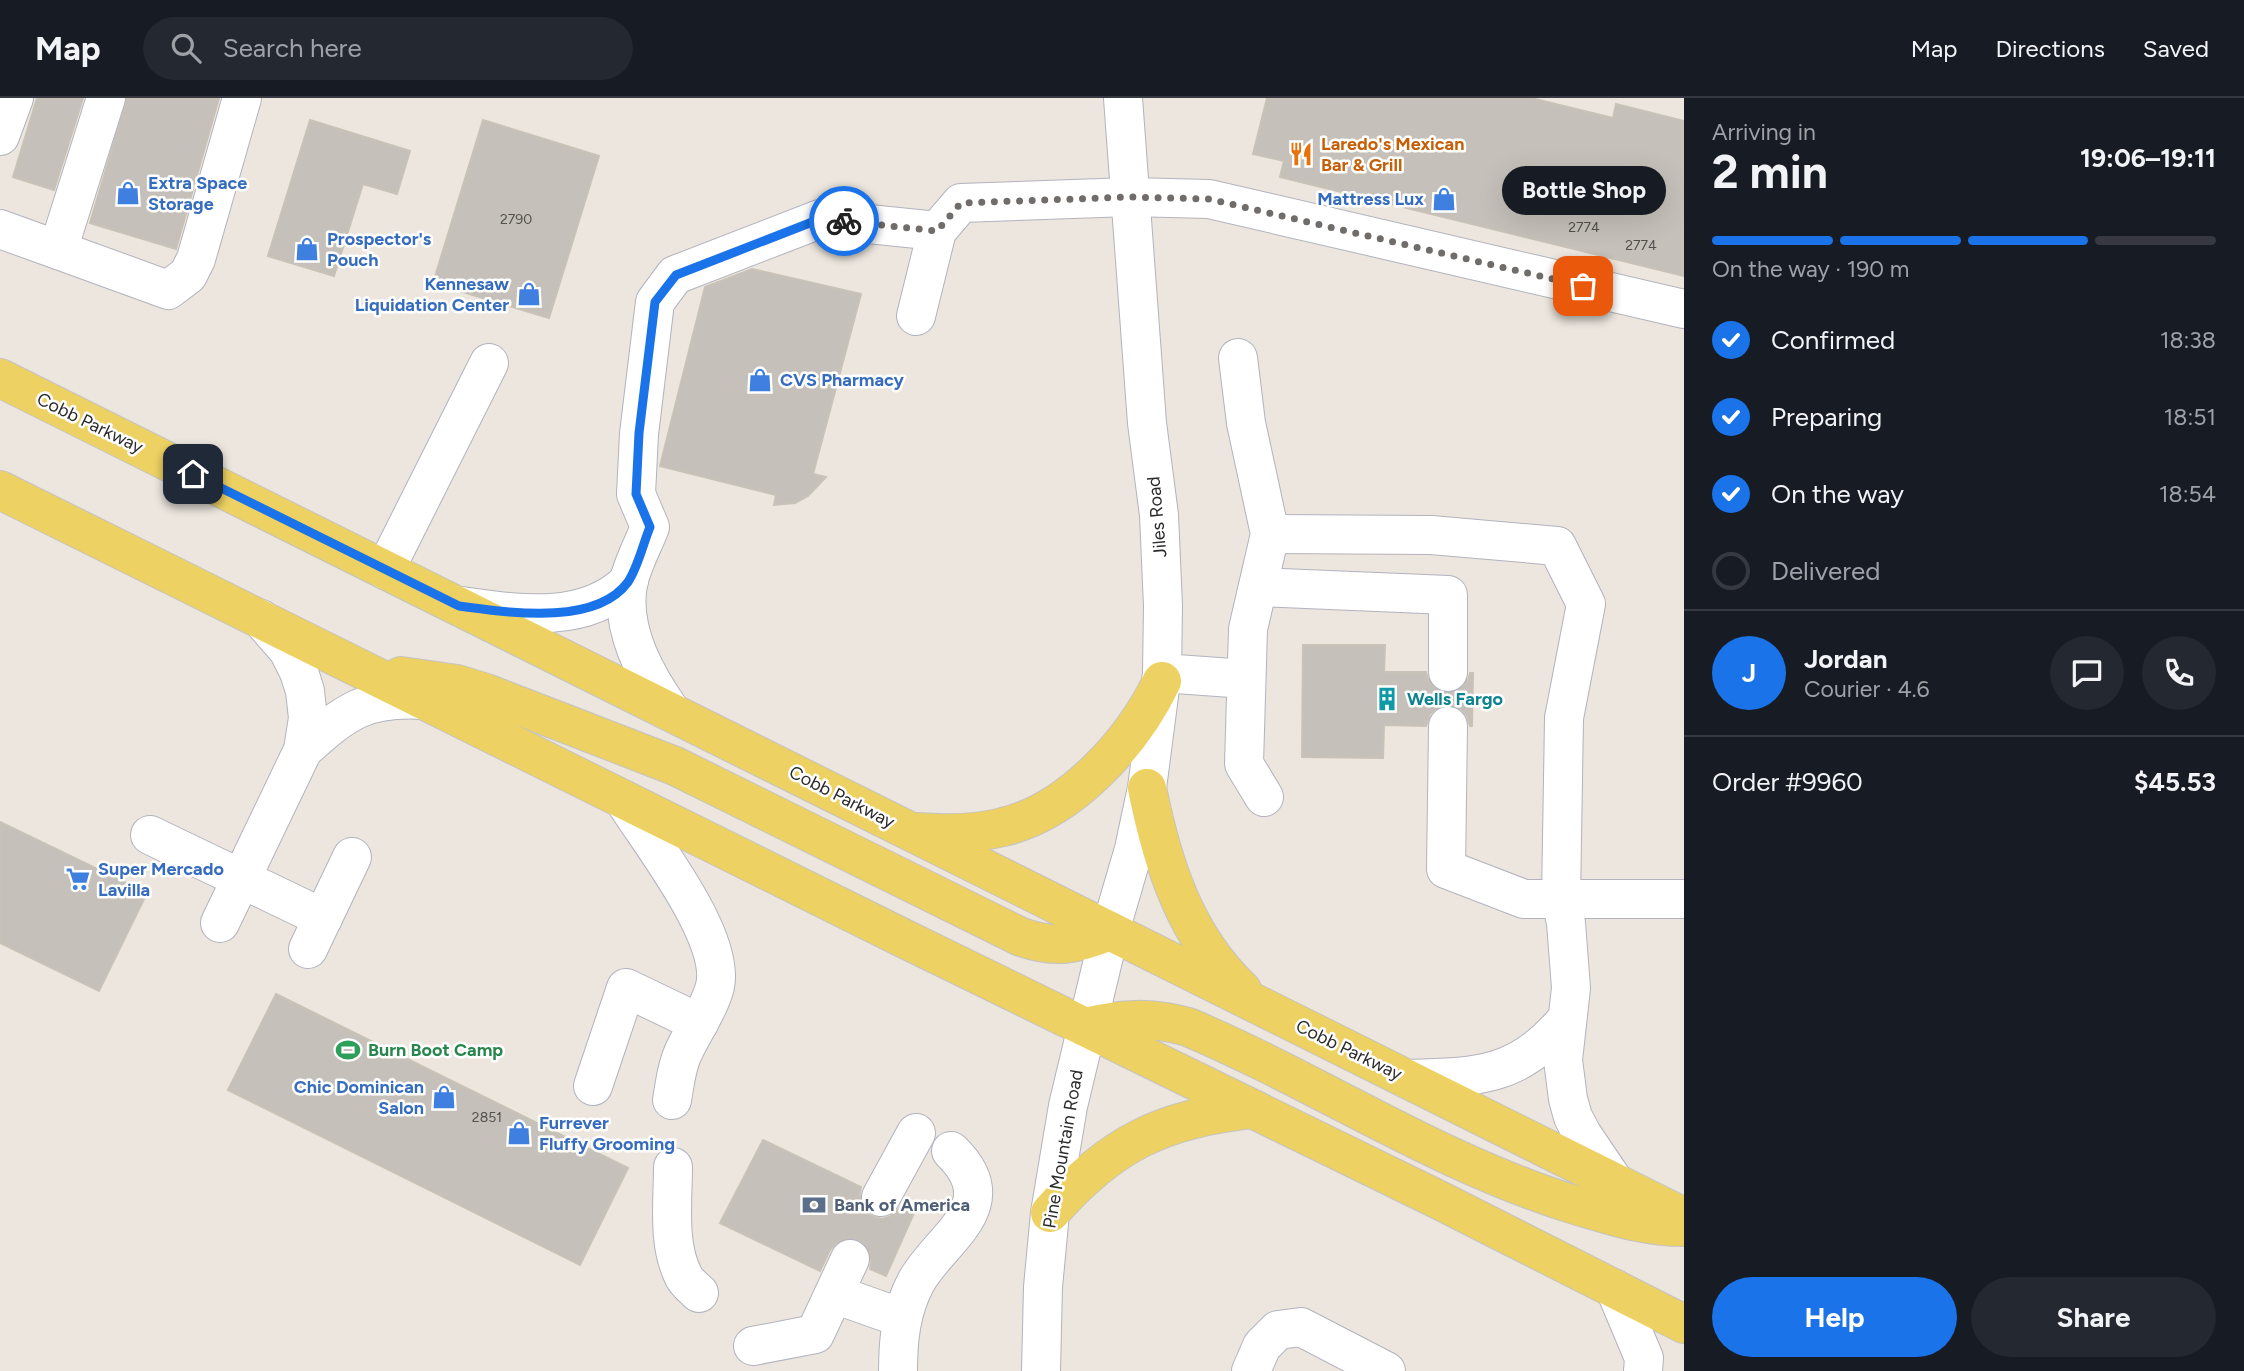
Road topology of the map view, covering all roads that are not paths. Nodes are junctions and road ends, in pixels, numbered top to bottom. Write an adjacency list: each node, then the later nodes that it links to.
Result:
1 (14, 98): 5 (street)
2 (106, 98): 9 (street)
3 (242, 98): 9 (street)
4 (1123, 98): 6 (street, Jiles Road)
5 (0, 135)
6 (1130, 197): 8 (street); 10 (street); 24 (street, Jiles Road)
7 (0, 229): 9 (street)
8 (937, 231): 11 (street); 18 (street)
9 (58, 250)
10 (1684, 309)
11 (916, 316)
12 (1238, 358): 16 (street)
13 (489, 363): 17 (street)
14 (0, 378): 17 (main road, Cobb Parkway)
15 (0, 490): 21 (main road)
16 (1270, 534): 19 (street); 37 (street)
17 (385, 570): 20 (main road, Cobb Parkway)
18 (629, 581): 20 (street); 27 (street)
19 (1258, 587): 22 (street); 25 (street)
20 (459, 606): 27 (main road, Cobb Parkway)
21 (261, 619): 23 (main road); 29 (street)
22 (1448, 672)
23 (371, 673): 26 (main road); 40 (main road)
24 (1162, 677): 25 (street); 30 (street, Jiles Road); 33 (main road)
25 (1246, 679): 31 (street)
26 (425, 700): 29 (street); 32 (main road)
27 (670, 710): 33 (main road, Cobb Parkway)
28 (1448, 726): 37 (street)
29 (303, 750): 36 (street)
30 (1147, 788): 40 (street, Jiles Road); 41 (main road)
31 (1264, 797)
32 (624, 800): 43 (street); 44 (main road)
33 (908, 831): 40 (main road, Cobb Parkway)
34 (150, 835): 36 (street)
35 (352, 857): 36 (street)
36 (241, 879): 39 (street)
37 (1561, 899): 38 (street); 42 (street)
38 (1684, 899)
39 (220, 923)
40 (1110, 931): 41 (main road, Cobb Parkway); 44 (street, Pine Mountain Road)
41 (1265, 1009): 45 (main road, Cobb Parkway)
42 (1566, 1020): 45 (street); 52 (street)
43 (699, 1023): 46 (street); 47 (street)
44 (1085, 1027): 48 (main road); 54 (street, Pine Mountain Road); 56 (main road)
45 (1407, 1079): 52 (main road, Cobb Parkway)
46 (593, 1086)
47 (672, 1100)
48 (1254, 1109): 54 (main road); 58 (main road)
49 (916, 1133): 53 (street)
50 (951, 1152): 61 (street)
51 (673, 1167): 59 (street)
52 (1615, 1182): 55 (main road, Cobb Parkway)
53 (881, 1197)
54 (1050, 1213): 65 (street, Pine Mountain Road)
55 (1684, 1217)
56 (1684, 1227)
57 (850, 1259): 60 (street)
58 (1615, 1289): 62 (main road); 68 (street)
59 (699, 1293)
60 (834, 1294): 61 (street); 63 (street)
61 (902, 1318): 64 (street)
62 (1684, 1324)
63 (753, 1346)
64 (898, 1371)
65 (1041, 1371)
66 (1251, 1371): 67 (street)
67 (1387, 1371)
68 (1643, 1371)

